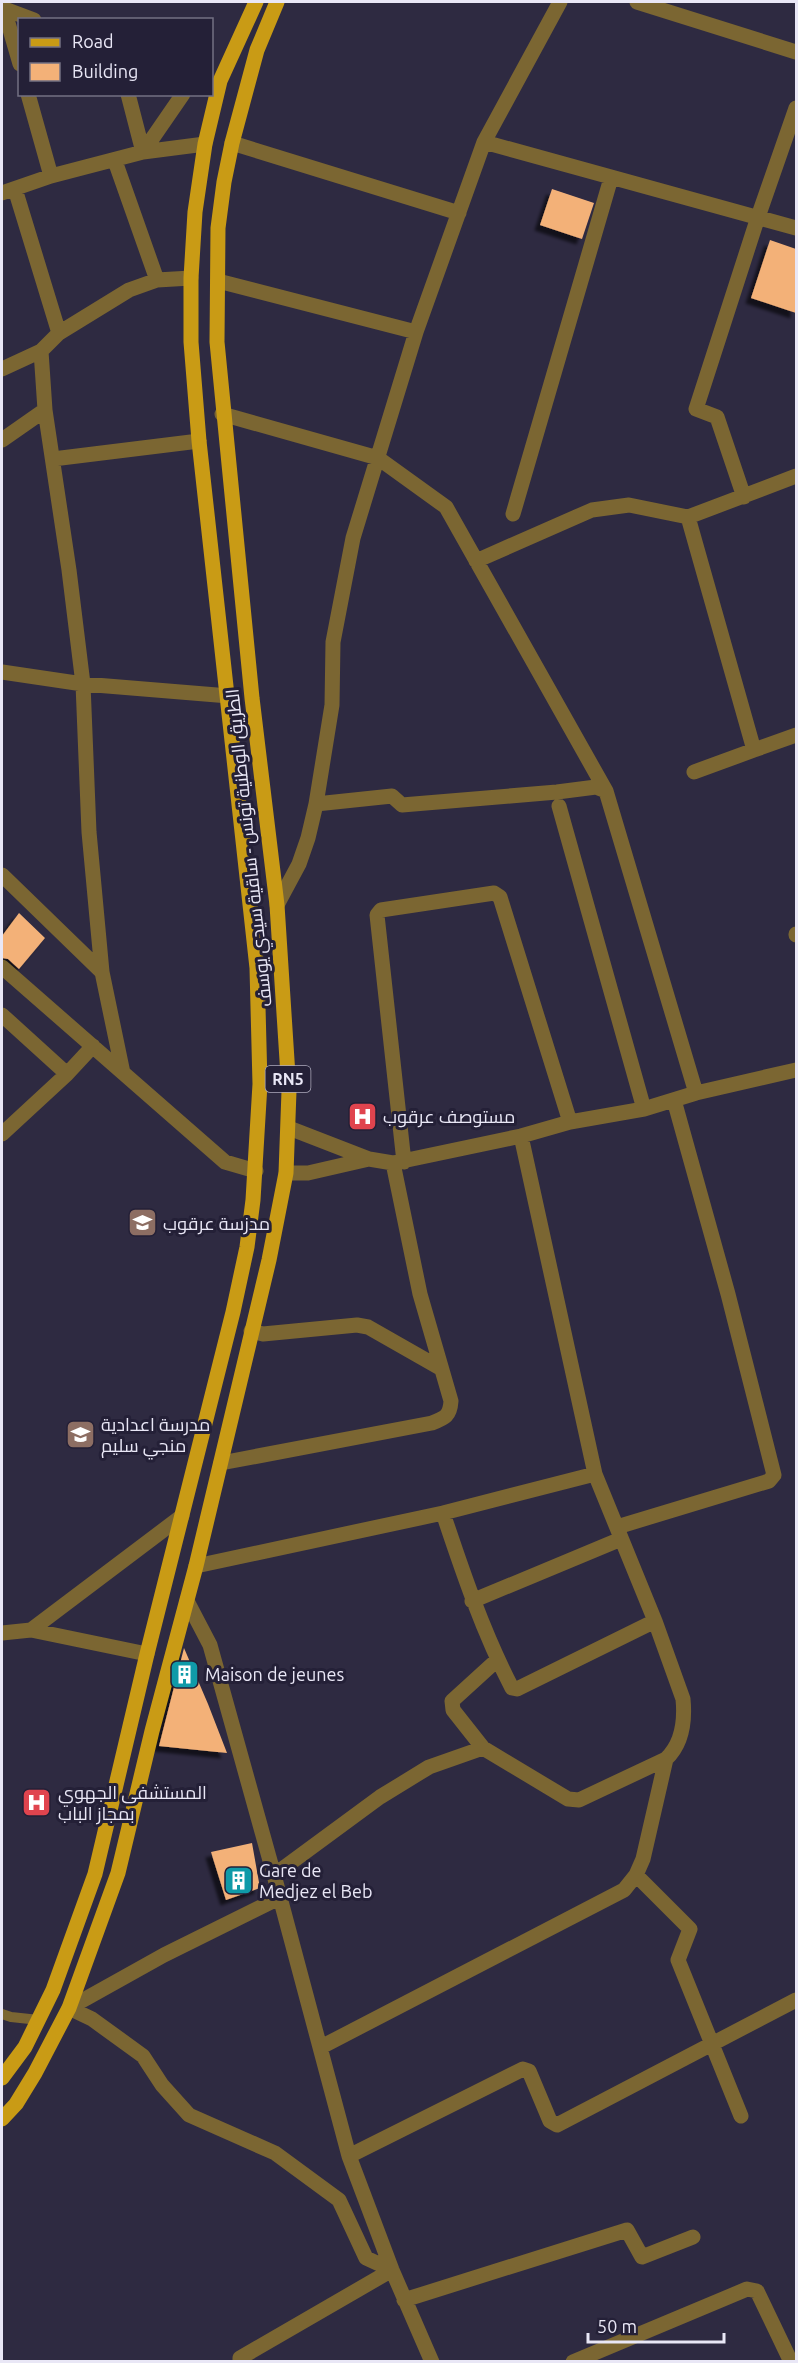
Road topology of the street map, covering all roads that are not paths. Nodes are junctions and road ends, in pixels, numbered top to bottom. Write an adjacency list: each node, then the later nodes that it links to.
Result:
1 (256, 2): 9 (main road, الطريق الوطنية تونس - ساقية سيدي يوسف / RN5)
2 (277, 2): 15 (main road, الطريق الوطنية تونس - ساقية سيدي يوسف / RN5)
3 (560, 2): 14 (street)
4 (637, 2): 7 (street)
5 (3, 8): 6 (street); 8 (street)
6 (28, 12)
7 (796, 52)
8 (18, 57)
9 (216, 80): 16 (main road, الطريق الوطنية تونس - ساقية سيدي يوسف / RN5)
10 (29, 96): 19 (street)
11 (129, 96): 17 (street)
12 (182, 96): 17 (street)
13 (796, 108): 23 (street)
14 (484, 142): 20 (street); 22 (street)
15 (232, 143): 22 (street); 27 (main road, الطريق الوطنية تونس - ساقية سيدي يوسف / RN5)
16 (205, 144): 17 (street); 25 (main road, الطريق الوطنية تونس - ساقية سيدي يوسف / RN5)
17 (143, 152): 18 (street)
18 (115, 161): 19 (street); 26 (street)
19 (51, 176): 21 (street)
20 (610, 178): 23 (street); 40 (street)
21 (8, 191): 29 (street)
22 (459, 213): 28 (street)
23 (758, 217): 24 (street); 39 (street)
24 (796, 228)
25 (191, 278): 26 (street); 35 (main road, الطريق الوطنية تونس - ساقية سيدي يوسف / RN5)
26 (157, 280): 29 (street)
27 (218, 281): 28 (street); 33 (main road, الطريق الوطنية تونس - ساقية سيدي يوسف / RN5)
28 (416, 332): 36 (street)
29 (59, 333): 30 (street)
30 (41, 351): 31 (street); 32 (street)
31 (2, 369)
32 (45, 410): 34 (street); 37 (street)
33 (222, 414): 36 (street); 53 (main road, الطريق الوطنية تونس - ساقية سيدي يوسف / RN5)
34 (2, 440)
35 (199, 441): 37 (street); 45 (main road, الطريق الوطنية تونس - ساقية سيدي يوسف / RN5)
36 (378, 458): 42 (street); 50 (street)
37 (53, 459): 44 (street)
38 (796, 476): 39 (street)
39 (744, 498): 41 (street)
40 (513, 514)
41 (688, 518): 42 (street); 47 (street)
42 (476, 561): 49 (street)
43 (2, 672): 44 (street)
44 (83, 684): 45 (street); 55 (street)
45 (229, 696): 70 (main road, الطريق الوطنية تونس - ساقية سيدي يوسف / RN5)
46 (796, 735): 47 (street)
47 (754, 750): 48 (street)
48 (694, 772)
49 (606, 791): 50 (street); 61 (street)
50 (316, 804): 53 (street)
51 (559, 806): 63 (street)
52 (2, 875): 55 (street)
53 (277, 905): 65 (main road, الطريق الوطنية تونس - ساقية سيدي يوسف / RN5)
54 (2, 967): 57 (street)
55 (102, 972): 59 (street)
56 (2, 1015): 60 (street)
57 (93, 1046): 59 (street); 60 (street)
58 (796, 1070): 61 (street)
59 (123, 1072): 70 (street)
60 (67, 1074): 66 (street)
61 (696, 1093): 62 (street)
62 (674, 1100): 63 (street); 80 (street)
63 (644, 1109): 64 (street)
64 (570, 1122): 67 (street); 69 (street)
65 (289, 1128): 68 (street); 71 (main road, الطريق الوطنية تونس - ساقية سيدي يوسف / RN5)
66 (2, 1134)
67 (521, 1136): 69 (street); 77 (street)
68 (369, 1159): 69 (street); 71 (street)
69 (398, 1162): 74 (street)
70 (256, 1171): 73 (main road, الطريق الوطنية تونس - ساقية سيدي يوسف / RN5)
71 (286, 1173): 72 (main road, الطريق الوطنية تونس - ساقية سيدي يوسف / RN5)
72 (251, 1331): 74 (street); 75 (main road, الطريق الوطنية تونس - ساقية سيدي يوسف / RN5)
73 (219, 1366): 75 (main road); 79 (main road, الطريق الوطنية تونس - ساقية سيدي يوسف / RN5)
74 (440, 1368): 76 (street)
75 (242, 1371): 76 (main road, الطريق الوطنية تونس - ساقية سيدي يوسف / RN5)
76 (220, 1463): 81 (main road, الطريق الوطنية تونس - ساقية سيدي يوسف / RN5)
77 (595, 1474): 78 (street); 80 (street)
78 (443, 1513): 81 (street); 83 (street)
79 (182, 1516): 85 (street); 87 (main road, الطريق الوطنية تونس - ساقية سيدي يوسف / RN5)
80 (619, 1533): 83 (street); 84 (street)
81 (196, 1566): 82 (main road, الطريق الوطنية تونس - ساقية سيدي يوسف / RN5)
82 (187, 1601): 91 (street); 95 (main road, الطريق الوطنية تونس - ساقية سيدي يوسف / RN5)
83 (472, 1601): 88 (street)
84 (655, 1621): 88 (street); 90 (street)
85 (31, 1630): 86 (street); 87 (street)
86 (2, 1633)
87 (147, 1654): 97 (main road, الطريق الوطنية تونس - ساقية سيدي يوسف / RN5)
88 (497, 1660): 89 (street)
89 (483, 1748): 90 (street); 91 (street)
90 (666, 1759): 92 (street)
91 (274, 1875): 93 (street)
92 (636, 1875): 98 (street); 99 (street)
93 (279, 1898): 95 (street); 99 (street)
94 (796, 2000): 98 (street)
95 (69, 2008): 102 (main road, الطريق الوطنية تونس - ساقية سيدي يوسف / RN5); 105 (street)
96 (2, 2014): 97 (lane)
97 (39, 2020): 100 (main road, الطريق الوطنية تونس - ساقية سيدي يوسف / RN5)
98 (711, 2043): 101 (street); 103 (street)
99 (321, 2047): 103 (street)
100 (2, 2078)
101 (741, 2116)
102 (2, 2120)
103 (349, 2156): 105 (street)
104 (693, 2237): 106 (street)
105 (392, 2270): 106 (street); 107 (street)
106 (404, 2300): 108 (street)
107 (240, 2361)
108 (432, 2361)
109 (573, 2361): 110 (street)
110 (790, 2361)

